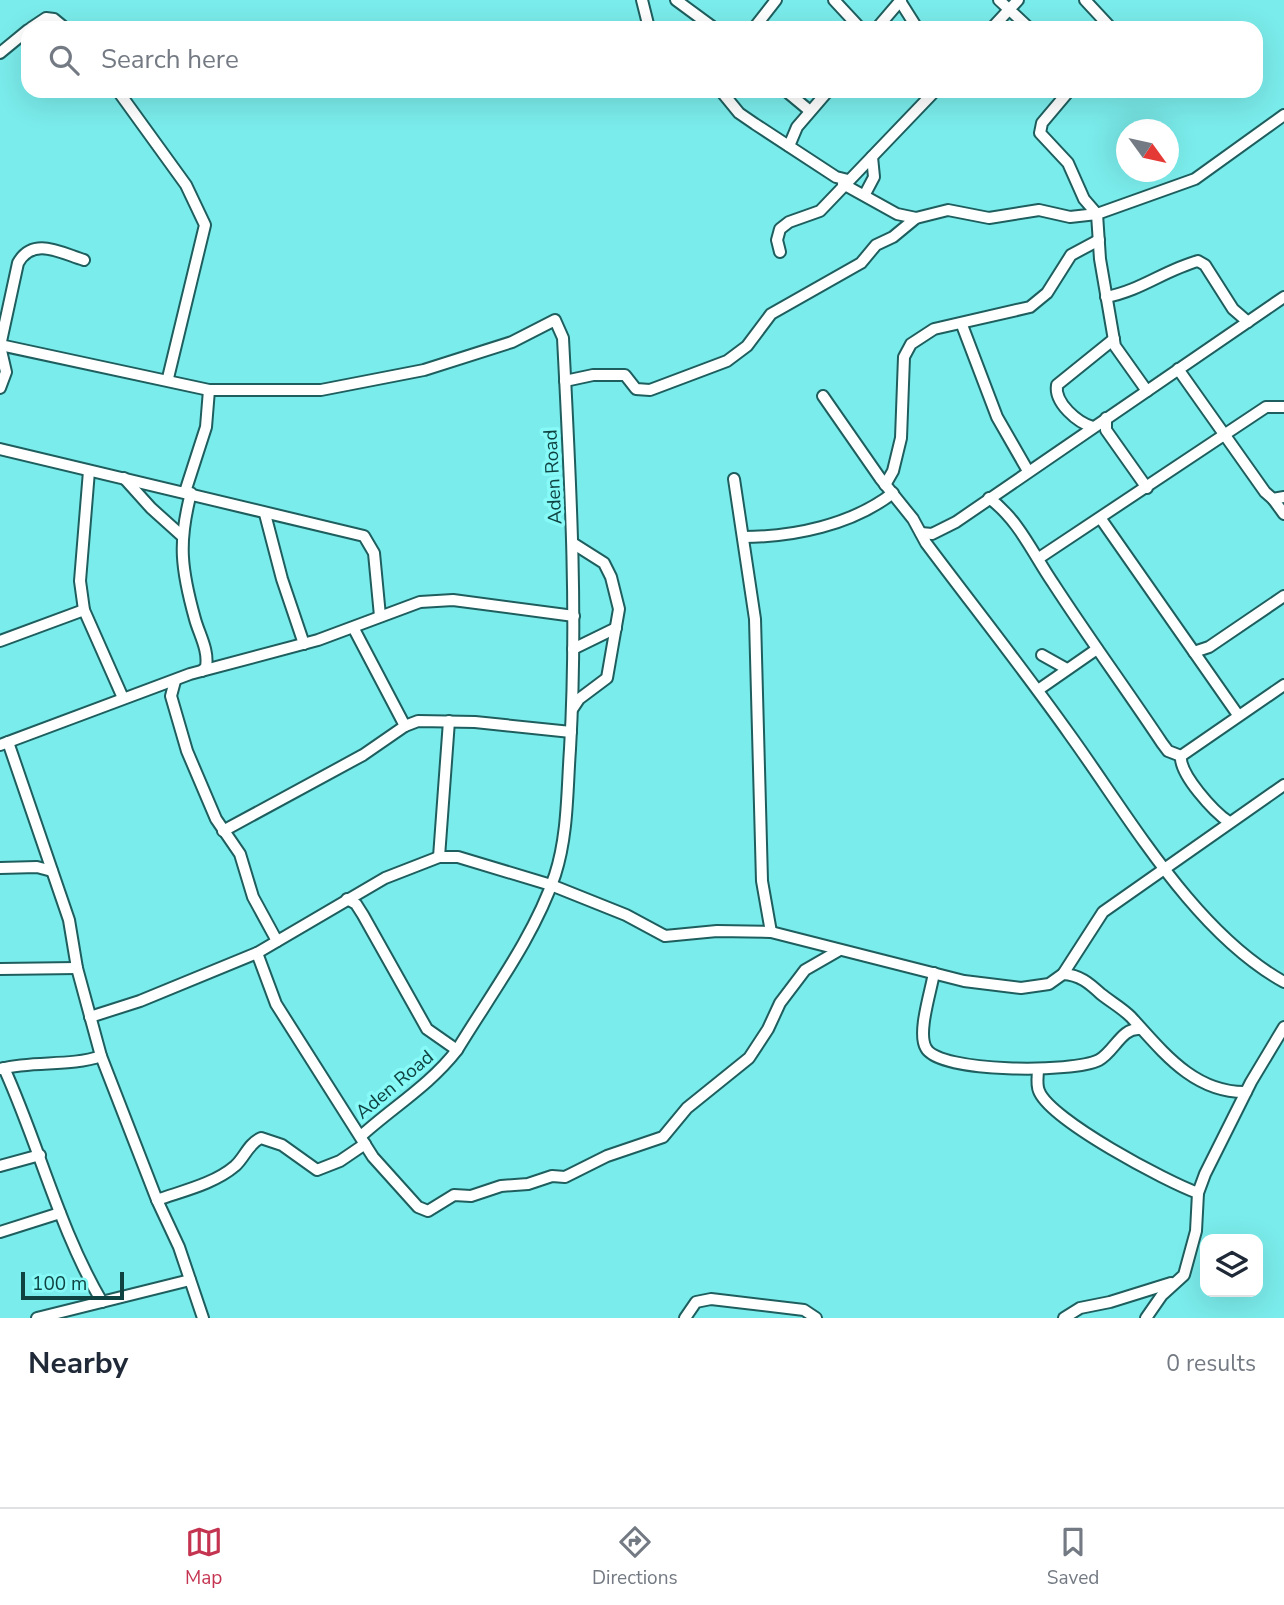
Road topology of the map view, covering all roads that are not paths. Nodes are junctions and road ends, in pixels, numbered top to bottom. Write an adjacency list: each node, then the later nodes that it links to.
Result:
1 (642, 0): 10 (street)
2 (776, 0): 12 (street)
3 (834, 0): 13 (street)
4 (900, 0): 14 (street); 15 (street)
5 (999, 0): 9 (street)
6 (1018, 0): 9 (street)
7 (1085, 0): 18 (street)
8 (681, 1): 11 (street)
9 (1009, 9): 16 (street); 17 (street)
10 (647, 21)
11 (705, 21)
12 (760, 21)
13 (854, 21)
14 (883, 21)
15 (913, 21)
16 (998, 21)
17 (1022, 21)
18 (1104, 21)
19 (21, 36): 20 (street)
20 (0, 53)
21 (123, 98): 46 (street)
22 (727, 98): 29 (street)
23 (794, 98): 27 (street)
24 (822, 98): 27 (street)
25 (927, 98): 30 (street)
26 (1063, 98): 33 (street)
27 (810, 111): 29 (street)
28 (1284, 115): 33 (street)
29 (789, 146): 31 (street)
30 (872, 157): 31 (street); 32 (street)
31 (846, 182): 32 (street); 36 (street)
32 (865, 194): 34 (street)
33 (1097, 214): 34 (street); 35 (street)
34 (916, 218): 47 (street)
35 (1099, 240): 39 (street); 42 (street)
36 (780, 252)
37 (84, 260): 41 (street)
38 (1284, 296): 40 (street)
39 (1106, 297): 40 (street); 43 (street)
40 (1248, 322): 45 (street)
41 (3, 325): 44 (street)
42 (962, 325): 58 (street); 62 (street)
43 (1114, 339): 50 (street); 54 (street)
44 (0, 345): 46 (street, Aden Road); 48 (street)
45 (1178, 369): 50 (street); 55 (street)
46 (168, 378): 49 (street, Aden Road)
47 (565, 382): 49 (street, Aden Road); 72 (street, Aden Road)
48 (0, 388)
49 (209, 390): 63 (street)
50 (1147, 391): 53 (street)
51 (823, 396): 62 (street)
52 (1284, 407): 55 (street)
53 (1106, 418): 54 (street); 61 (street)
54 (1093, 427): 58 (street)
55 (1224, 437): 61 (street); 65 (street)
56 (1, 452): 57 (street)
57 (89, 471): 59 (street); 75 (street)
58 (1028, 471): 64 (street)
59 (124, 478): 63 (street); 70 (street)
60 (734, 479): 71 (street)
61 (1147, 488): 68 (street)
62 (889, 489): 69 (street); 71 (street)
63 (188, 493): 66 (street); 70 (street)
64 (989, 498): 69 (street); 73 (street)
65 (1279, 498): 67 (street)
66 (265, 514): 77 (street); 81 (street)
67 (1284, 514)
68 (1101, 519): 73 (street); 85 (street)
69 (921, 533): 93 (street)
70 (181, 535): 84 (street)
71 (743, 537): 112 (street)
72 (574, 544): 76 (street, Aden Road); 78 (street)
73 (1039, 558): 83 (street)
74 (1284, 596): 85 (street)
75 (84, 610): 80 (street); 95 (street)
76 (574, 615): 77 (street); 82 (street, Aden Road)
77 (380, 616): 79 (street)
78 (615, 628): 82 (street); 96 (street)
79 (354, 629): 81 (street); 99 (street)
80 (0, 641)
81 (304, 644): 87 (street)
82 (573, 649): 96 (street, Aden Road)
83 (1097, 649): 88 (street); 102 (street)
84 (206, 652): 87 (street); 89 (street)
85 (1194, 652): 97 (street)
86 (1042, 655): 88 (street)
87 (219, 667): 89 (street)
88 (1067, 669): 93 (street)
89 (202, 671): 90 (street)
90 (175, 681): 91 (street); 94 (street)
91 (162, 685): 94 (street); 95 (street)
92 (1284, 685): 97 (street)
93 (1038, 690): 107 (street)
94 (171, 696): 105 (street)
95 (123, 698): 101 (street)
96 (573, 708): 100 (street, Aden Road)
97 (1238, 715): 102 (street)
98 (449, 720): 99 (street); 100 (street); 106 (street)
99 (405, 726): 105 (street)
100 (571, 732): 110 (street, Aden Road)
101 (4, 744): 109 (street)
102 (1181, 756): 104 (street)
103 (1284, 785): 104 (street)
104 (1229, 822): 107 (street)
105 (223, 831): 113 (street)
106 (439, 857): 110 (street); 111 (street)
107 (1166, 867): 119 (street); 120 (street)
108 (0, 868): 109 (street)
109 (52, 871): 116 (street)
110 (551, 885): 112 (street); 124 (street, Aden Road)
111 (347, 899): 113 (street); 124 (street)
112 (771, 932): 114 (street)
113 (277, 941): 115 (street)
114 (838, 951): 118 (street); 129 (street, Aden Road)
115 (257, 953): 121 (street); 129 (street, Aden Road)
116 (77, 968): 117 (street); 121 (street)
117 (0, 969)
118 (934, 974): 119 (street); 127 (street)
119 (1063, 974): 123 (street)
120 (1284, 982)
121 (90, 1017): 125 (street)
122 (1284, 1027): 128 (street)
123 (1140, 1029): 127 (street); 128 (street)
124 (457, 1050): 129 (street, Aden Road)
125 (102, 1056): 126 (street); 133 (street)
126 (2, 1068): 130 (street)
127 (1038, 1069): 132 (street)
128 (1246, 1092): 132 (street)
129 (363, 1140): 133 (street)
130 (40, 1154): 131 (street); 134 (street)
131 (0, 1166)
132 (1198, 1193): 137 (street)
133 (157, 1200): 136 (street)
134 (60, 1213): 135 (street); 138 (street)
135 (0, 1232)
136 (190, 1280): 138 (street); 140 (street)
137 (1177, 1282): 143 (street); 144 (street)
138 (102, 1302): 139 (street)
139 (37, 1318)
140 (203, 1318)
141 (685, 1318): 142 (street)
142 (816, 1318)
143 (1064, 1318)
144 (1146, 1318)

